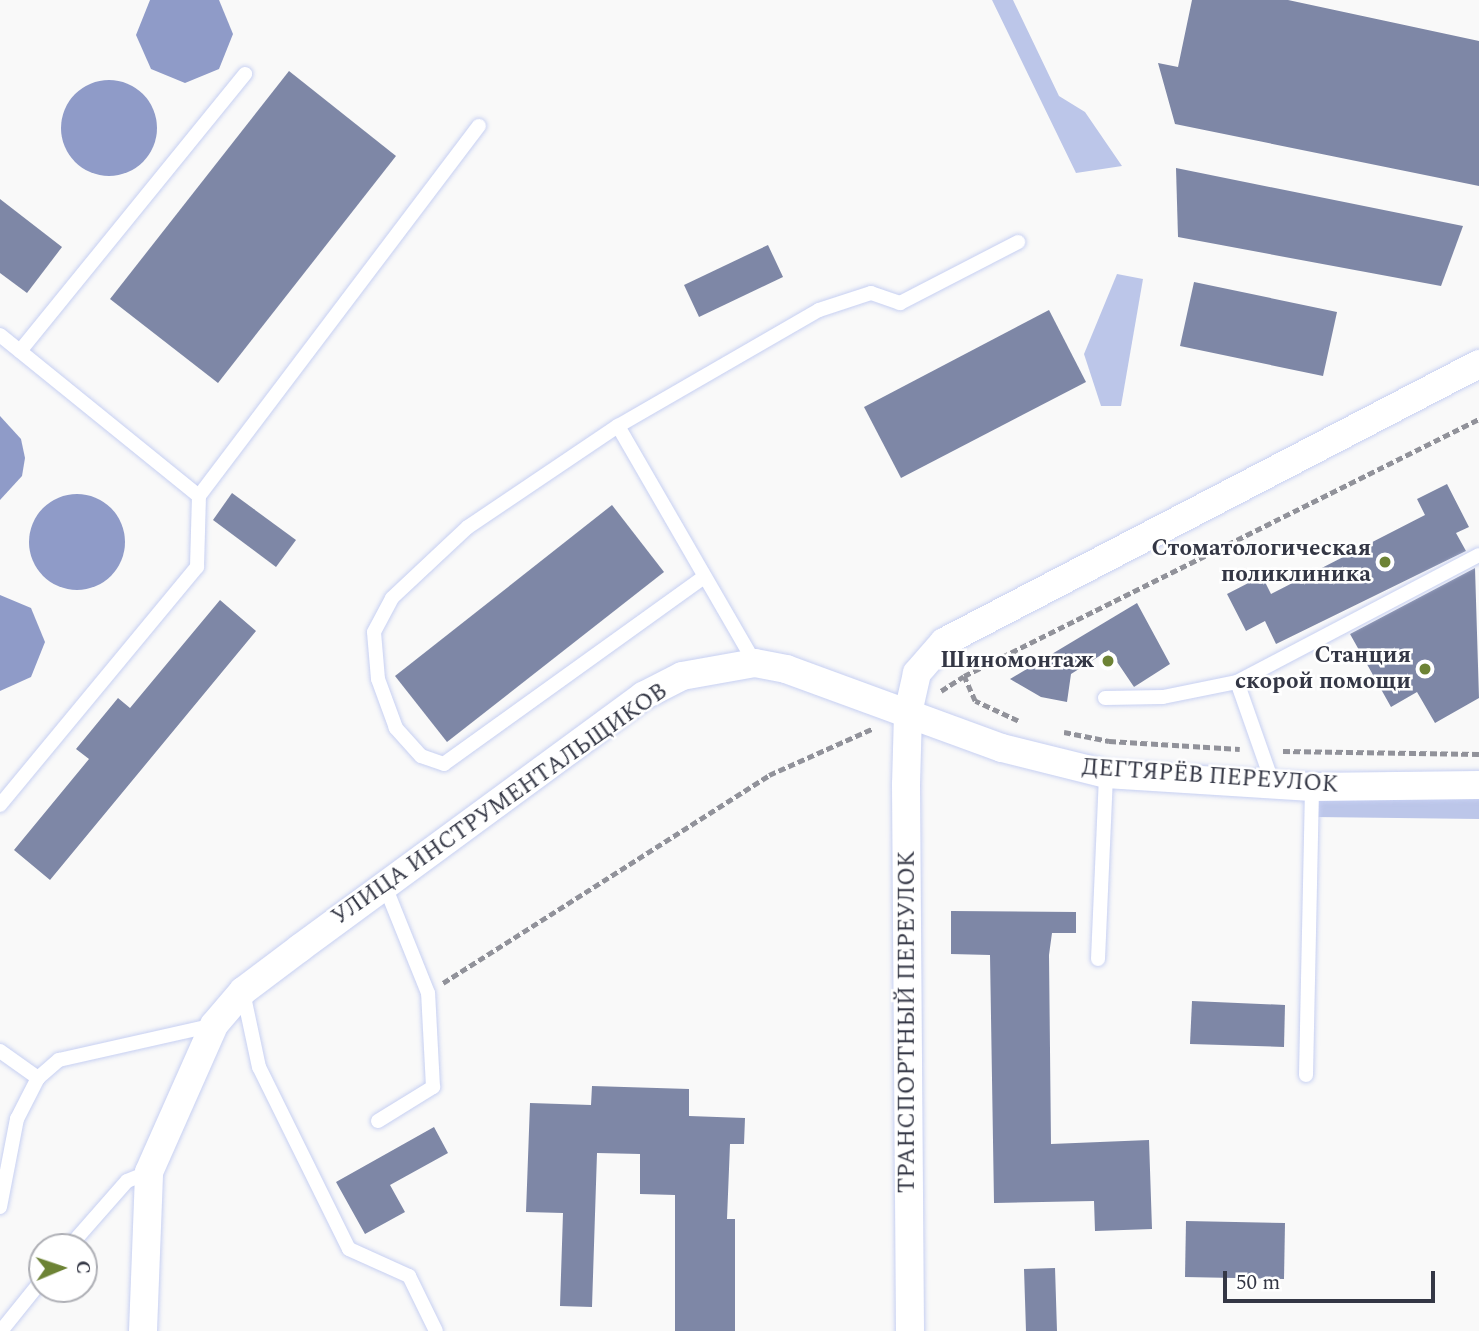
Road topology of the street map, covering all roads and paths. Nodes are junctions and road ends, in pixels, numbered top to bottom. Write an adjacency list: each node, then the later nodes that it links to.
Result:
1 (245, 74): 5 (lane)
2 (479, 126): 9 (lane)
3 (1018, 242): 8 (lane)
4 (0, 335): 5 (lane)
5 (20, 351): 9 (lane)
6 (1479, 363): 15 (street)
7 (1479, 419): 16 (path)
8 (618, 426): 11 (lane); 11 (lane)
9 (200, 496): 24 (lane)
10 (1479, 555): 13 (lane)
11 (704, 577): 12 (lane)
12 (755, 663): 15 (street, УЛИЦА ИНСТРУМЕНТАЛЬЩИКОВ); 25 (street, УЛИЦА ИНСТРУМЕНТАЛЬЩИКОВ)
13 (1237, 682): 14 (lane); 18 (lane)
14 (1105, 698)
15 (908, 713): 20 (street, ДЕГТЯРЁВ ПЕРЕУЛОК); 28 (path); 41 (street, ТРАНСПОРТНЫЙ ПЕРЕУЛОК)
16 (1024, 724)
17 (1061, 731): 18 (path)
18 (1260, 750): 19 (path); 21 (lane)
19 (1479, 754)
20 (1106, 774): 21 (street, ДЕГТЯРЁВ ПЕРЕУЛОК); 26 (lane)
21 (1273, 785): 23 (street, ДЕГТЯРЁВ ПЕРЕУЛОК)
22 (1479, 785): 23 (street, ДЕГТЯРЁВ ПЕРЕУЛОК)
23 (1312, 787): 31 (lane)
24 (0, 805)
25 (384, 886): 27 (street, УЛИЦА ИНСТРУМЕНТАЛЬЩИКОВ); 28 (lane)
26 (1098, 959)
27 (243, 991): 29 (street, УЛИЦА ИНСТРУМЕНТАЛЬЩИКОВ); 40 (lane)
28 (428, 993): 33 (lane)
29 (214, 1025): 32 (lane); 34 (street, УЛИЦА ИНСТРУМЕНТАЛЬЩИКОВ)
30 (0, 1051): 32 (lane)
31 (1306, 1075)
32 (38, 1078): 35 (lane)
33 (378, 1121)
34 (149, 1172): 36 (lane); 39 (street, УЛИЦА ИНСТРУМЕНТАЛЬЩИКОВ)
35 (0, 1207)
36 (81, 1233)
37 (28, 1297): 38 (lane)
38 (1, 1331)
39 (143, 1331)
40 (436, 1331)
41 (910, 1331)

